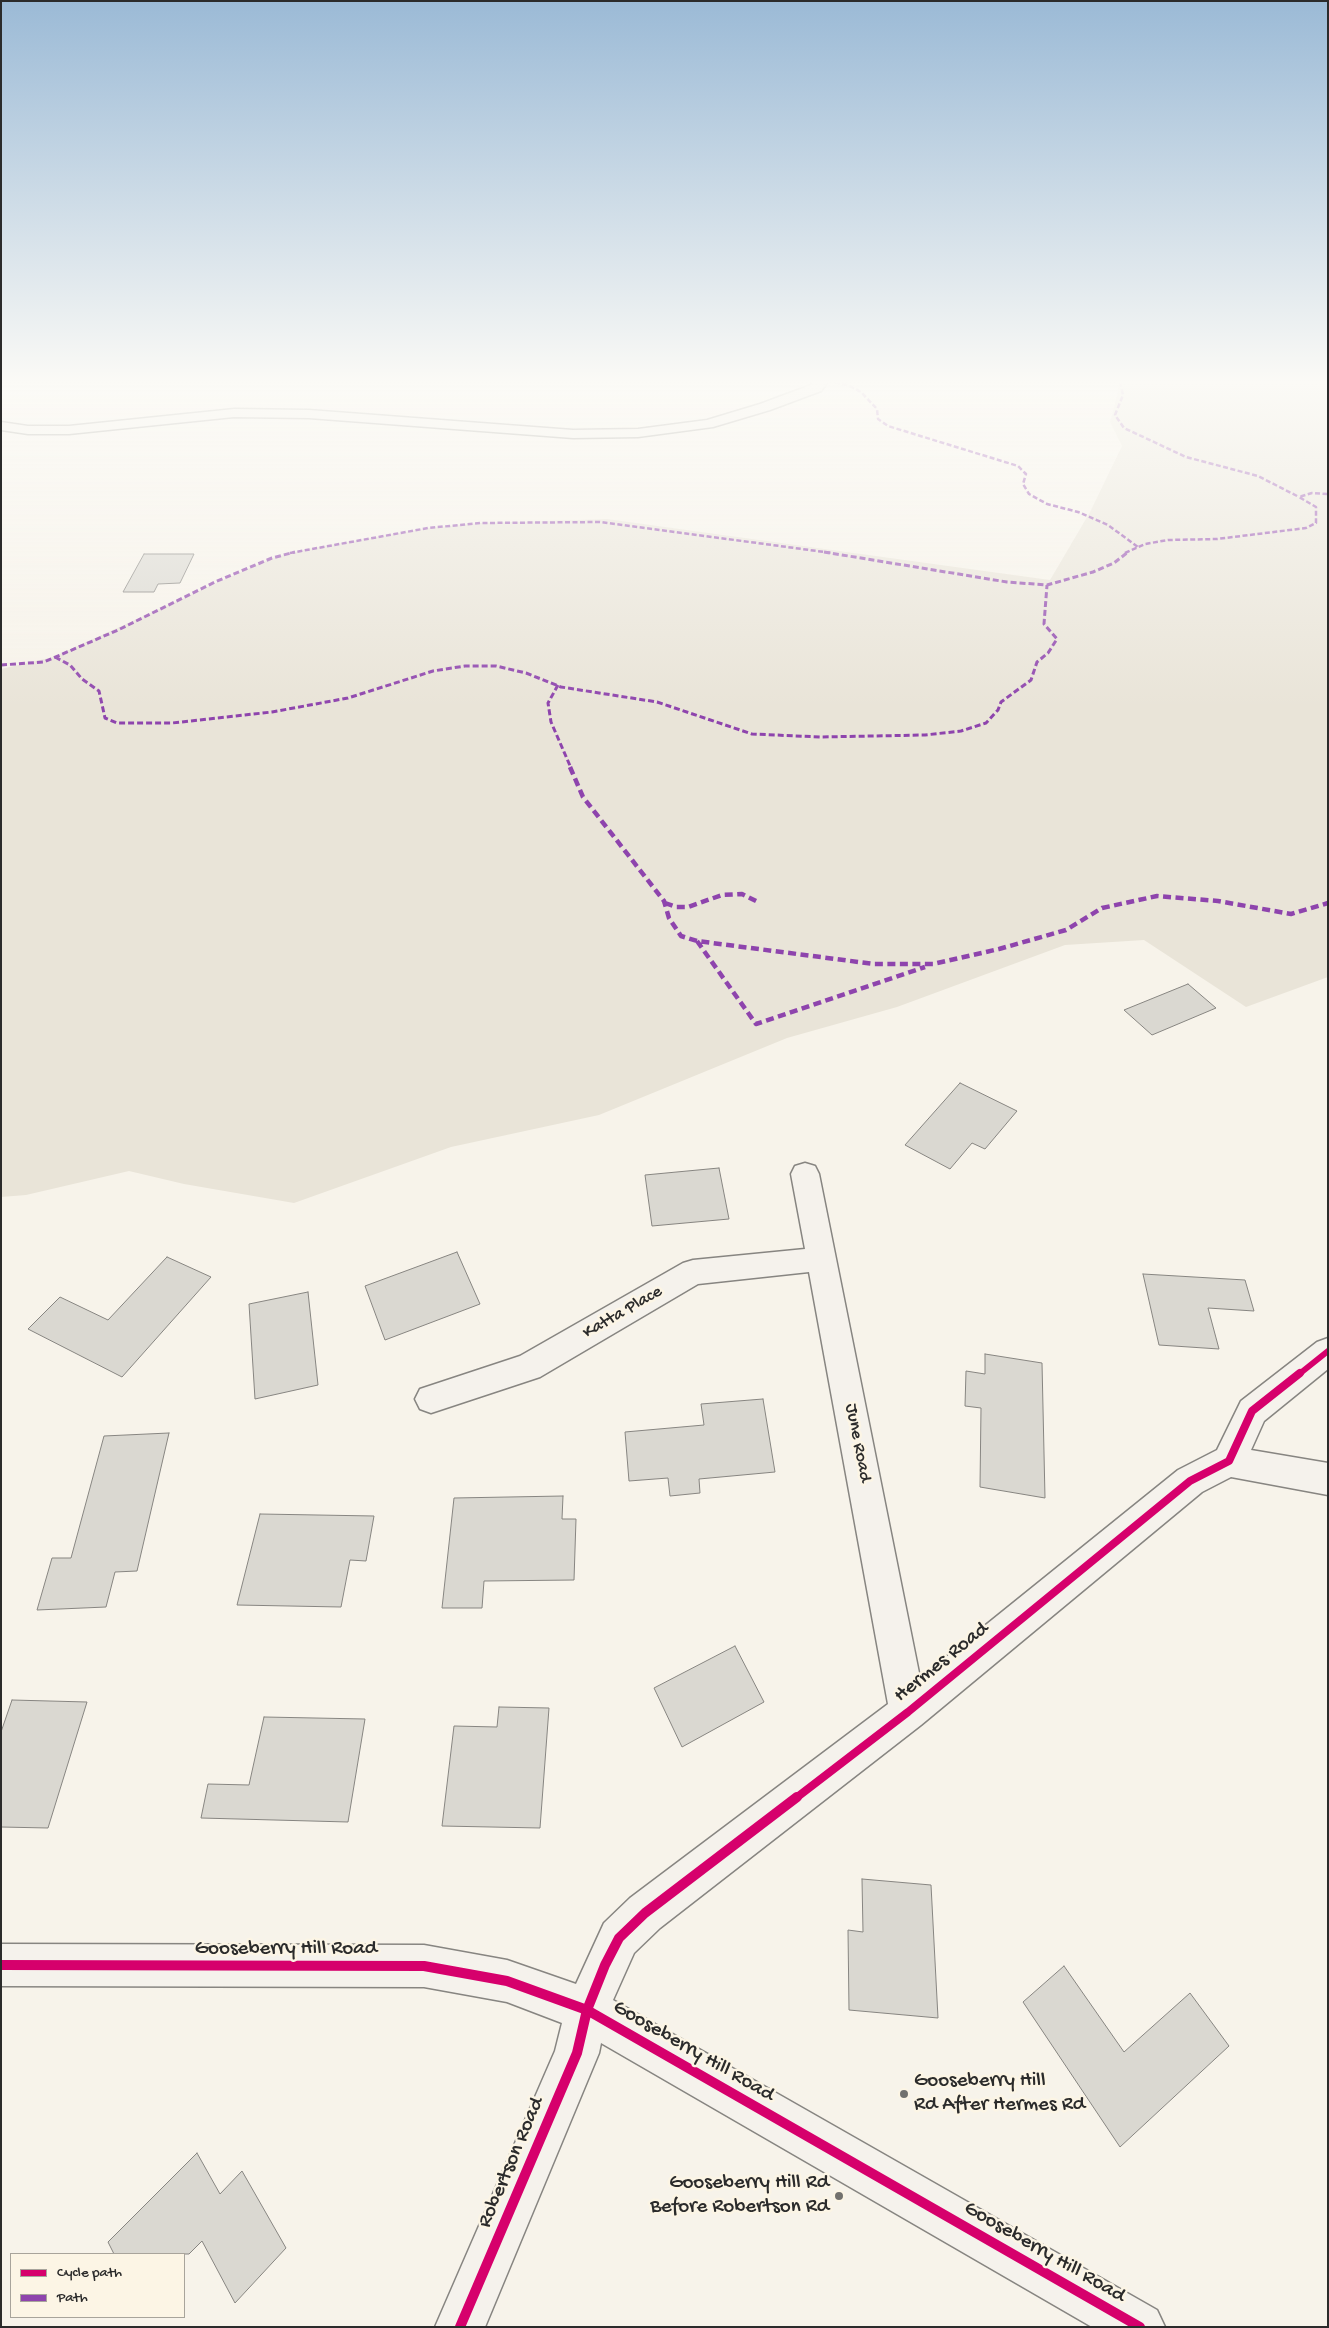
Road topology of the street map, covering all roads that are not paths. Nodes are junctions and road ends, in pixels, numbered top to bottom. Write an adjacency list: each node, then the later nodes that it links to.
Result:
1 (805, 1174): 2 (street, June Road)
2 (822, 1259): 4 (street, Katta Place); 7 (street, June Road)
3 (1328, 1351): 5 (street)
4 (432, 1398)
5 (1229, 1461): 6 (street); 7 (street, Hermes Road)
6 (1328, 1479)
7 (908, 1712): 9 (street, Hermes Road)
8 (1, 1966): 9 (street, Gooseberry Hill Road)
9 (587, 2010): 10 (street, Robertson Road); 11 (street, Gooseberry Hill Road)
10 (460, 2327)
11 (1140, 2327)

